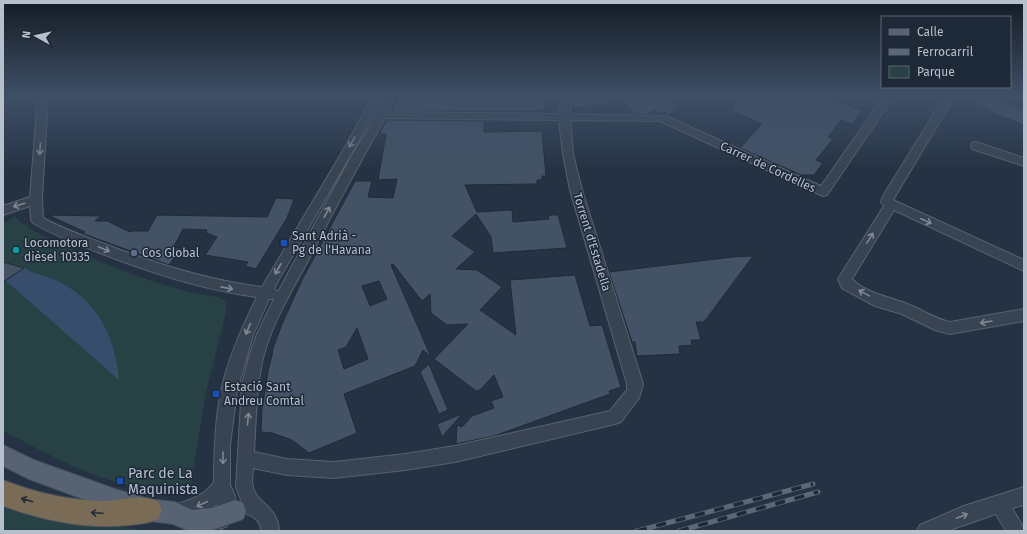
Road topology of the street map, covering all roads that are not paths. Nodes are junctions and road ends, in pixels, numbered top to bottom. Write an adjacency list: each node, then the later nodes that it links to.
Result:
1 (42, 121): 10 (street, one-way to 10)
2 (364, 121): 14 (street, one-way to 14)
3 (378, 121): 15 (street, one-way to 3)
4 (565, 121): 18 (street, Torrent d'Estadella)
5 (668, 121): 6 (street, Carrer de Cordelles)
6 (872, 121)
7 (935, 121): 11 (street)
8 (976, 146): 9 (street)
9 (1024, 162)
10 (36, 199): 12 (street, one-way to 12); 14 (street, one-way to 14)
11 (891, 205): 13 (street, one-way to 13); 16 (street, one-way to 11)
12 (3, 211)
13 (1024, 266)
14 (264, 293): 15 (street); 19 (street, one-way to 19)
15 (282, 296): 18 (street, one-way to 15)
16 (1024, 315)
17 (3, 455): 24 (main road)
18 (246, 458): 23 (street)
19 (222, 485): 25 (street, one-way to 25); 26 (street)
20 (3, 493): 24 (highway, one-way to 20)
21 (1024, 496): 22 (street)
22 (1000, 504): 28 (street, one-way to 22); 29 (street)
23 (259, 509): 26 (street); 27 (street)
24 (149, 510): 25 (main road)
25 (175, 512): 26 (main road)
26 (224, 521)
27 (272, 529)
28 (926, 531)
29 (1016, 531)

